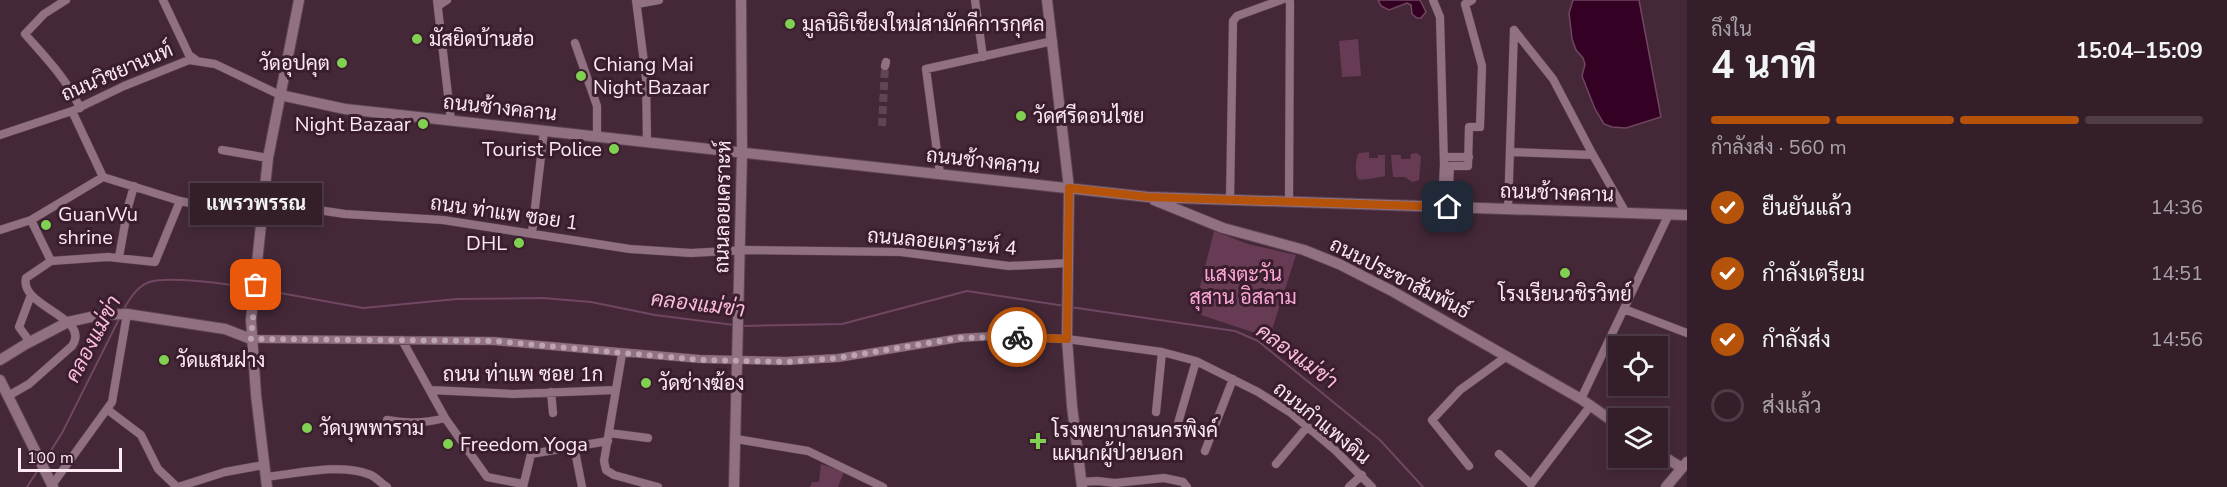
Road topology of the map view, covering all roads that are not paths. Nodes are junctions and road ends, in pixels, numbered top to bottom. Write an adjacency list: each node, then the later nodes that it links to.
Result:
1 (66, 0): 20 (street)
2 (163, 0): 18 (street)
3 (300, 0): 19 (street)
4 (447, 0): 14 (street)
5 (659, 0): 13 (street)
6 (741, 0): 27 (street, ถนนลอยเคราะห์)
7 (975, 0): 17 (street)
8 (1047, 0): 15 (street)
9 (1281, 0): 38 (street)
10 (1288, 0): 40 (street)
11 (1433, 0): 30 (street)
12 (1472, 0): 31 (street)
13 (636, 2): 25 (street)
14 (437, 3): 21 (street)
15 (1053, 40): 17 (street); 36 (street)
16 (575, 42): 24 (street)
17 (983, 57): 33 (street)
18 (190, 58): 19 (street, ถนนวิชยานนท์); 20 (street, ถนนวิชยานนท์)
19 (279, 95): 21 (street, ถนนช้างคลาน); 32 (street)
20 (76, 109): 23 (street, ถนนวิชยานนท์); 34 (street)
21 (451, 121): 22 (street, ถนนช้างคลาน)
22 (544, 131): 24 (street, ถนนช้างคลาน); 49 (street)
23 (0, 135)
24 (597, 137): 25 (street, ถนนช้างคลาน)
25 (646, 142): 27 (street, ถนนช้างคลาน)
26 (222, 150): 32 (street)
27 (742, 153): 33 (street, ถนนช้างคลาน); 50 (street, ถนนลอยเคราะห์)
28 (1510, 153): 29 (street); 29 (street); 43 (street)
29 (1593, 155): 44 (street)
30 (1444, 157): 31 (street); 42 (street)
31 (1468, 157): 42 (street)
32 (268, 158): 41 (street)
33 (940, 174): 36 (street, ถนนช้างคลาน)
34 (103, 177): 35 (street, ถนน ท่าแพ ซอย 1); 47 (street)
35 (134, 186): 39 (street, ถนน ท่าแพ ซอย 1); 51 (street)
36 (1069, 188): 37 (street, ถนนช้างคลาน); 53 (street)
37 (1148, 197): 38 (street, ถนนช้างคลาน); 67 (street, ถนนประชาสัมพันธ์)
38 (1230, 200): 40 (street, ถนนช้างคลาน)
39 (180, 201): 41 (street, ถนน ท่าแพ ซอย 1); 51 (street)
40 (1289, 202): 42 (street, ถนนช้างคลาน)
41 (263, 206): 49 (street, ถนน ท่าแพ ซอย 1); 57 (street)
42 (1445, 207): 43 (street, ถนนช้างคลาน)
43 (1508, 209): 44 (street, ถนนช้างคลาน)
44 (1626, 213): 45 (street, ถนนช้างคลาน)
45 (1669, 214): 46 (street, ถนนช้างคลาน); 55 (street)
46 (1687, 215)
47 (31, 220): 48 (street); 52 (street)
48 (0, 230)
49 (532, 233): 50 (street, ถนน ท่าแพ ซอย 1)
50 (740, 250): 53 (street, ถนนลอยเคราะห์ 4); 69 (street, ถนนลอยเคราะห์)
51 (119, 257): 52 (street)
52 (51, 261): 54 (street)
53 (1069, 263): 62 (street)
54 (31, 296): 58 (street); 64 (street)
55 (1624, 309): 60 (street); 78 (street)
56 (127, 314): 58 (street); 59 (street); 80 (street)
57 (251, 320): 59 (street); 61 (street)
58 (68, 322): 64 (street); 77 (street)
59 (225, 329): 61 (street)
60 (1687, 333)
61 (251, 339): 63 (street, ถนนกำแพงดิน); 96 (street)
62 (1067, 339): 65 (street, ถนนกำแพงดิน); 69 (street, ถนนกำแพงดิน); 103 (street)
63 (402, 340): 66 (street, ถนนกำแพงดิน); 74 (street)
64 (28, 343): 68 (street); 71 (street)
65 (1162, 352): 70 (street, ถนนกำแพงดิน); 81 (street)
66 (621, 354): 69 (street, ถนนกำแพงดิน); 75 (street)
67 (1507, 356): 78 (street, ถนนประชาสัมพันธ์); 97 (street)
68 (0, 360)
69 (738, 361): 90 (street, ถนนลอยเคราะห์)
70 (1196, 361): 72 (street, ถนนกำแพงดิน); 87 (street)
71 (0, 374)
72 (1233, 379): 86 (street, ถนนกำแพงดิน); 92 (street)
73 (0, 381): 77 (street)
74 (430, 390): 76 (street, ถนน ท่าแพ ซอย 1ก); 83 (street)
75 (616, 390): 76 (street, ถนน ท่าแพ ซอย 1ก); 88 (street)
76 (551, 392): 82 (street)
77 (8, 396): 104 (street)
78 (1581, 399): 79 (street, ถนนประชาสัมพันธ์)
79 (1591, 405): 84 (street, ถนนประชาสัมพันธ์); 93 (street)
80 (108, 410): 104 (street); 106 (street)
81 (1156, 412)
82 (553, 413)
83 (445, 418): 85 (street); 105 (street)
84 (1608, 418)
85 (387, 420)
86 (1307, 427): 95 (street); 99 (street, ถนนกำแพงดิน)
87 (1176, 430)
88 (608, 437): 89 (street); 91 (street); 102 (street)
89 (648, 438)
90 (736, 439): 110 (street, ถนนลอยเคราะห์); 111 (street)
91 (574, 446): 105 (street); 108 (street)
92 (1205, 451)
93 (1499, 454)
94 (1668, 459): 98 (street)
95 (1276, 464)
96 (264, 465): 100 (street); 106 (street)
97 (1469, 466)
98 (1685, 468): 115 (street)
99 (1362, 475): 113 (street); 114 (street, ถนนกำแพงดิน)
100 (266, 482): 101 (street)
101 (377, 483): 107 (street)
102 (641, 485): 109 (street)
103 (1081, 485): 112 (street)
104 (53, 486)
105 (523, 486)
106 (177, 487)
107 (387, 487)
108 (582, 487)
109 (658, 487)
110 (734, 487)
111 (883, 487)
112 (1186, 487)
113 (1349, 487)
114 (1372, 487)
115 (1666, 487)

